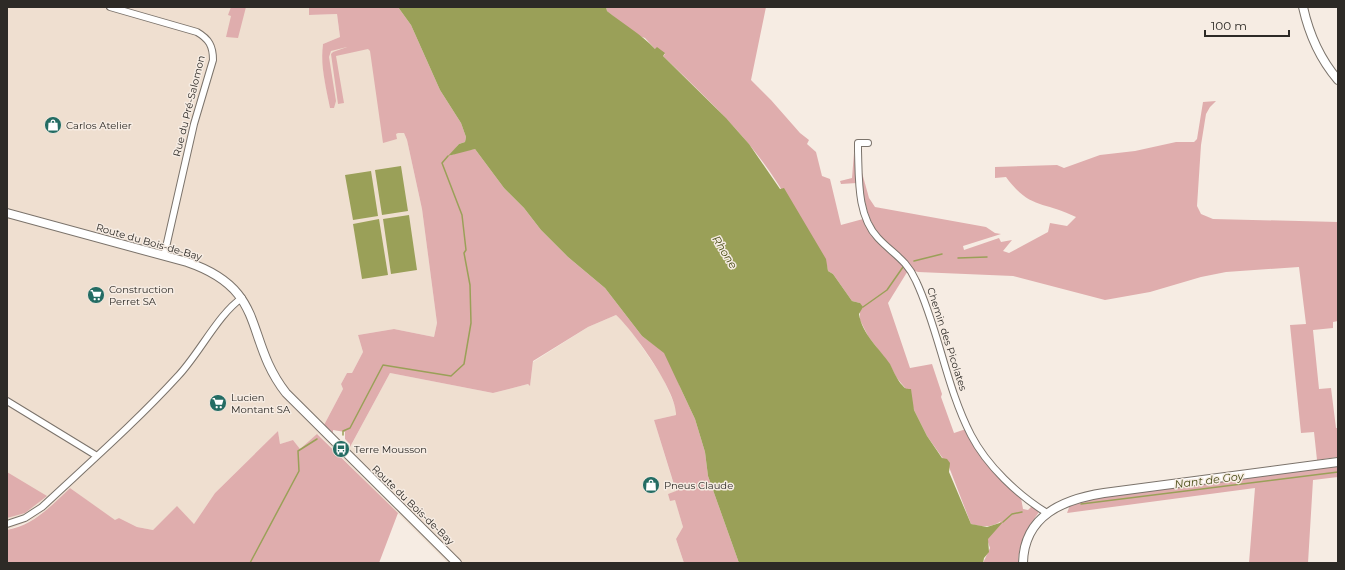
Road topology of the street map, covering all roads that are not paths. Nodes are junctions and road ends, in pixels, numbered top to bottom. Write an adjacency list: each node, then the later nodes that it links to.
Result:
1 (110, 7): 6 (street, Rue du Pré-Salomon)
2 (1303, 7): 3 (main road)
3 (1338, 80)
4 (868, 143): 11 (street, Chemin des Picolates)
5 (7, 213): 6 (main road, Route du Bois-de-Bay)
6 (164, 256): 7 (main road, Route du Bois-de-Bay)
7 (242, 298): 9 (street); 13 (main road, Route du Bois-de-Bay)
8 (7, 401): 9 (street)
9 (97, 456): 12 (street)
10 (1338, 462): 11 (main road)
11 (1047, 513): 14 (main road)
12 (7, 524)
13 (457, 563)
14 (1023, 563)

